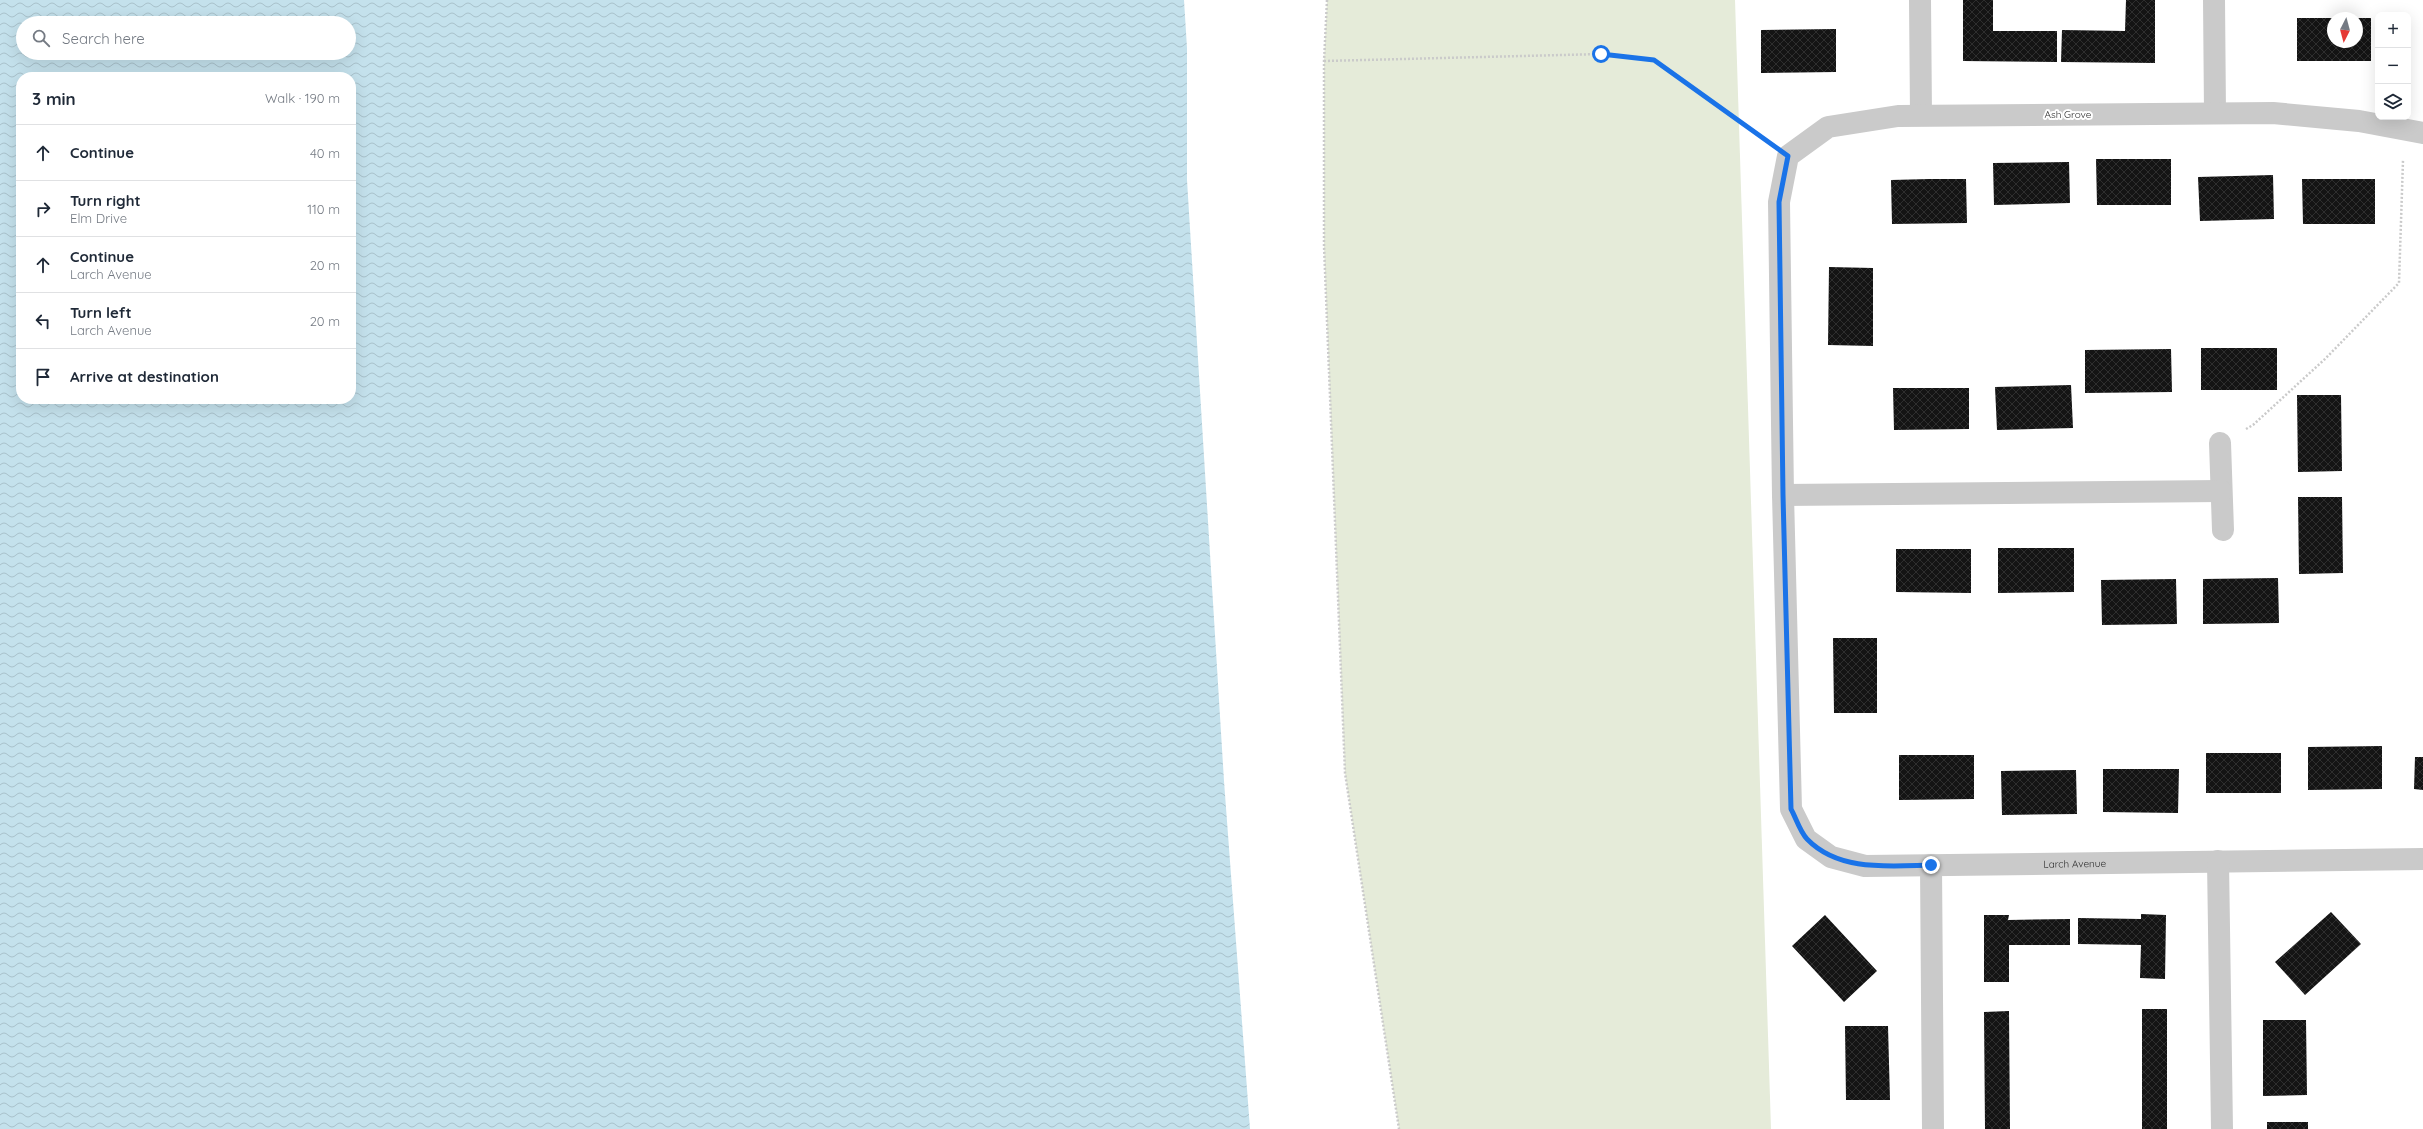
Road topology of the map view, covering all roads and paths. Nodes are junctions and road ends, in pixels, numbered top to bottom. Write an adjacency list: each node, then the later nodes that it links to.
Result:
1 (1327, 0): 4 (path)
2 (1920, 0): 6 (street)
3 (2214, 0): 5 (street)
4 (1324, 61): 8 (path); 16 (path)
5 (2215, 113): 6 (street, Ash Grove); 7 (street, Ash Grove)
6 (1921, 116): 8 (street, Ash Grove)
7 (2413, 132): 9 (path)
8 (1788, 156): 11 (street, Larch Avenue)
9 (2220, 443): 10 (street)
10 (2221, 490): 11 (street); 12 (street)
11 (1783, 495): 15 (street, Larch Avenue)
12 (2223, 530)
13 (2423, 859): 14 (street, Larch Avenue)
14 (2218, 861): 15 (street, Larch Avenue); 18 (street)
15 (1931, 865): 17 (street)
16 (1399, 1129)
17 (1933, 1129)
18 (2222, 1129)

